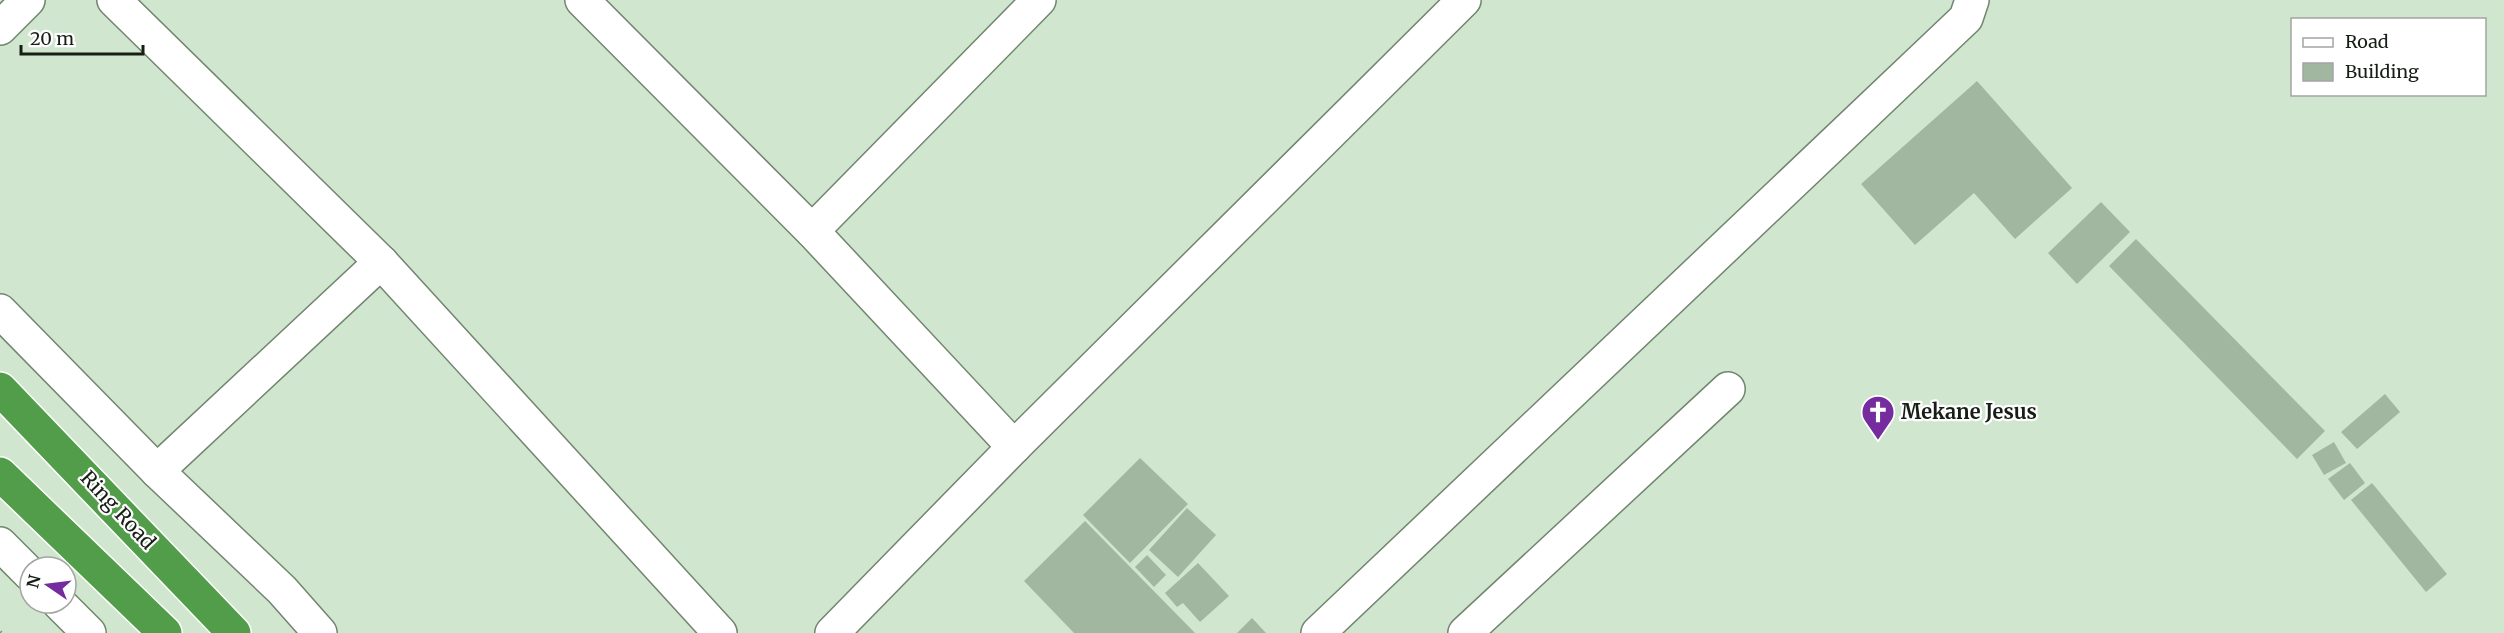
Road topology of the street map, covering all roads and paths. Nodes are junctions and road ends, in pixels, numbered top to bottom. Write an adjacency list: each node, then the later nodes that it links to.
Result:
1 (28, 0): 7 (street)
2 (114, 0): 9 (street)
3 (582, 0): 8 (street)
4 (1464, 0): 13 (street)
5 (1972, 0): 25 (street)
6 (1031, 3): 8 (street)
7 (0, 28)
8 (812, 231): 13 (street)
9 (381, 262): 14 (street); 23 (street)
10 (0, 311): 14 (street)
11 (0, 389): 21 (highway, Ring Road)
12 (1728, 389): 26 (street)
13 (1014, 447): 24 (street)
14 (157, 471): 22 (street)
15 (0, 474): 20 (highway)
16 (0, 544): 17 (street)
17 (18, 562)
18 (71, 615): 19 (street)
19 (89, 633)
20 (165, 633)
21 (234, 633)
22 (320, 633)
23 (720, 633)
24 (832, 633)
25 (1318, 633)
26 (1465, 633)

